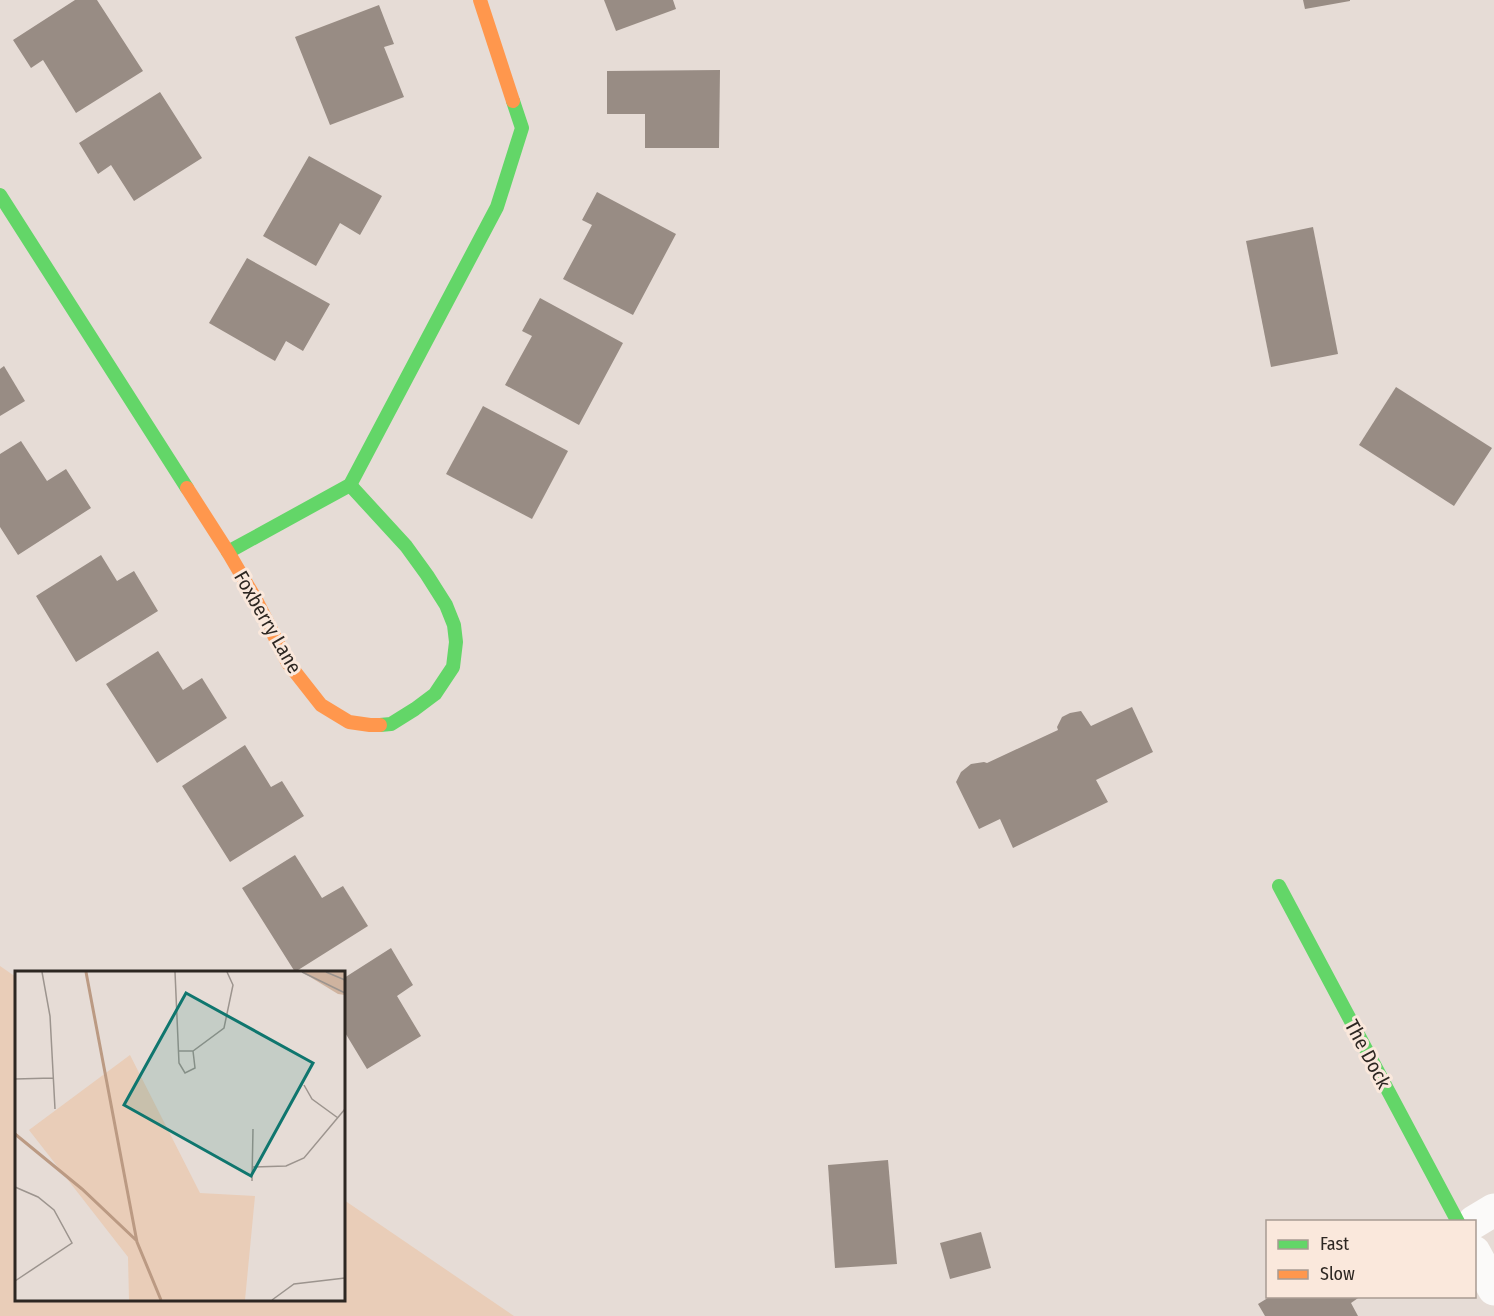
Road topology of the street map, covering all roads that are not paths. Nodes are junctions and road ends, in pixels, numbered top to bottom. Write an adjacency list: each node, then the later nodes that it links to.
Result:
1 (480, 0): 3 (street)
2 (0, 195): 4 (street, Foxberry Lane)
3 (350, 485): 4 (street, Foxberry Lane); 4 (street, Foxberry Lane)
4 (228, 552)
5 (1278, 886): 7 (street, The Dock)
6 (1494, 1210): 8 (street)
7 (1457, 1220)
8 (1476, 1221)
9 (1476, 1256): 10 (street)
10 (1494, 1289)

